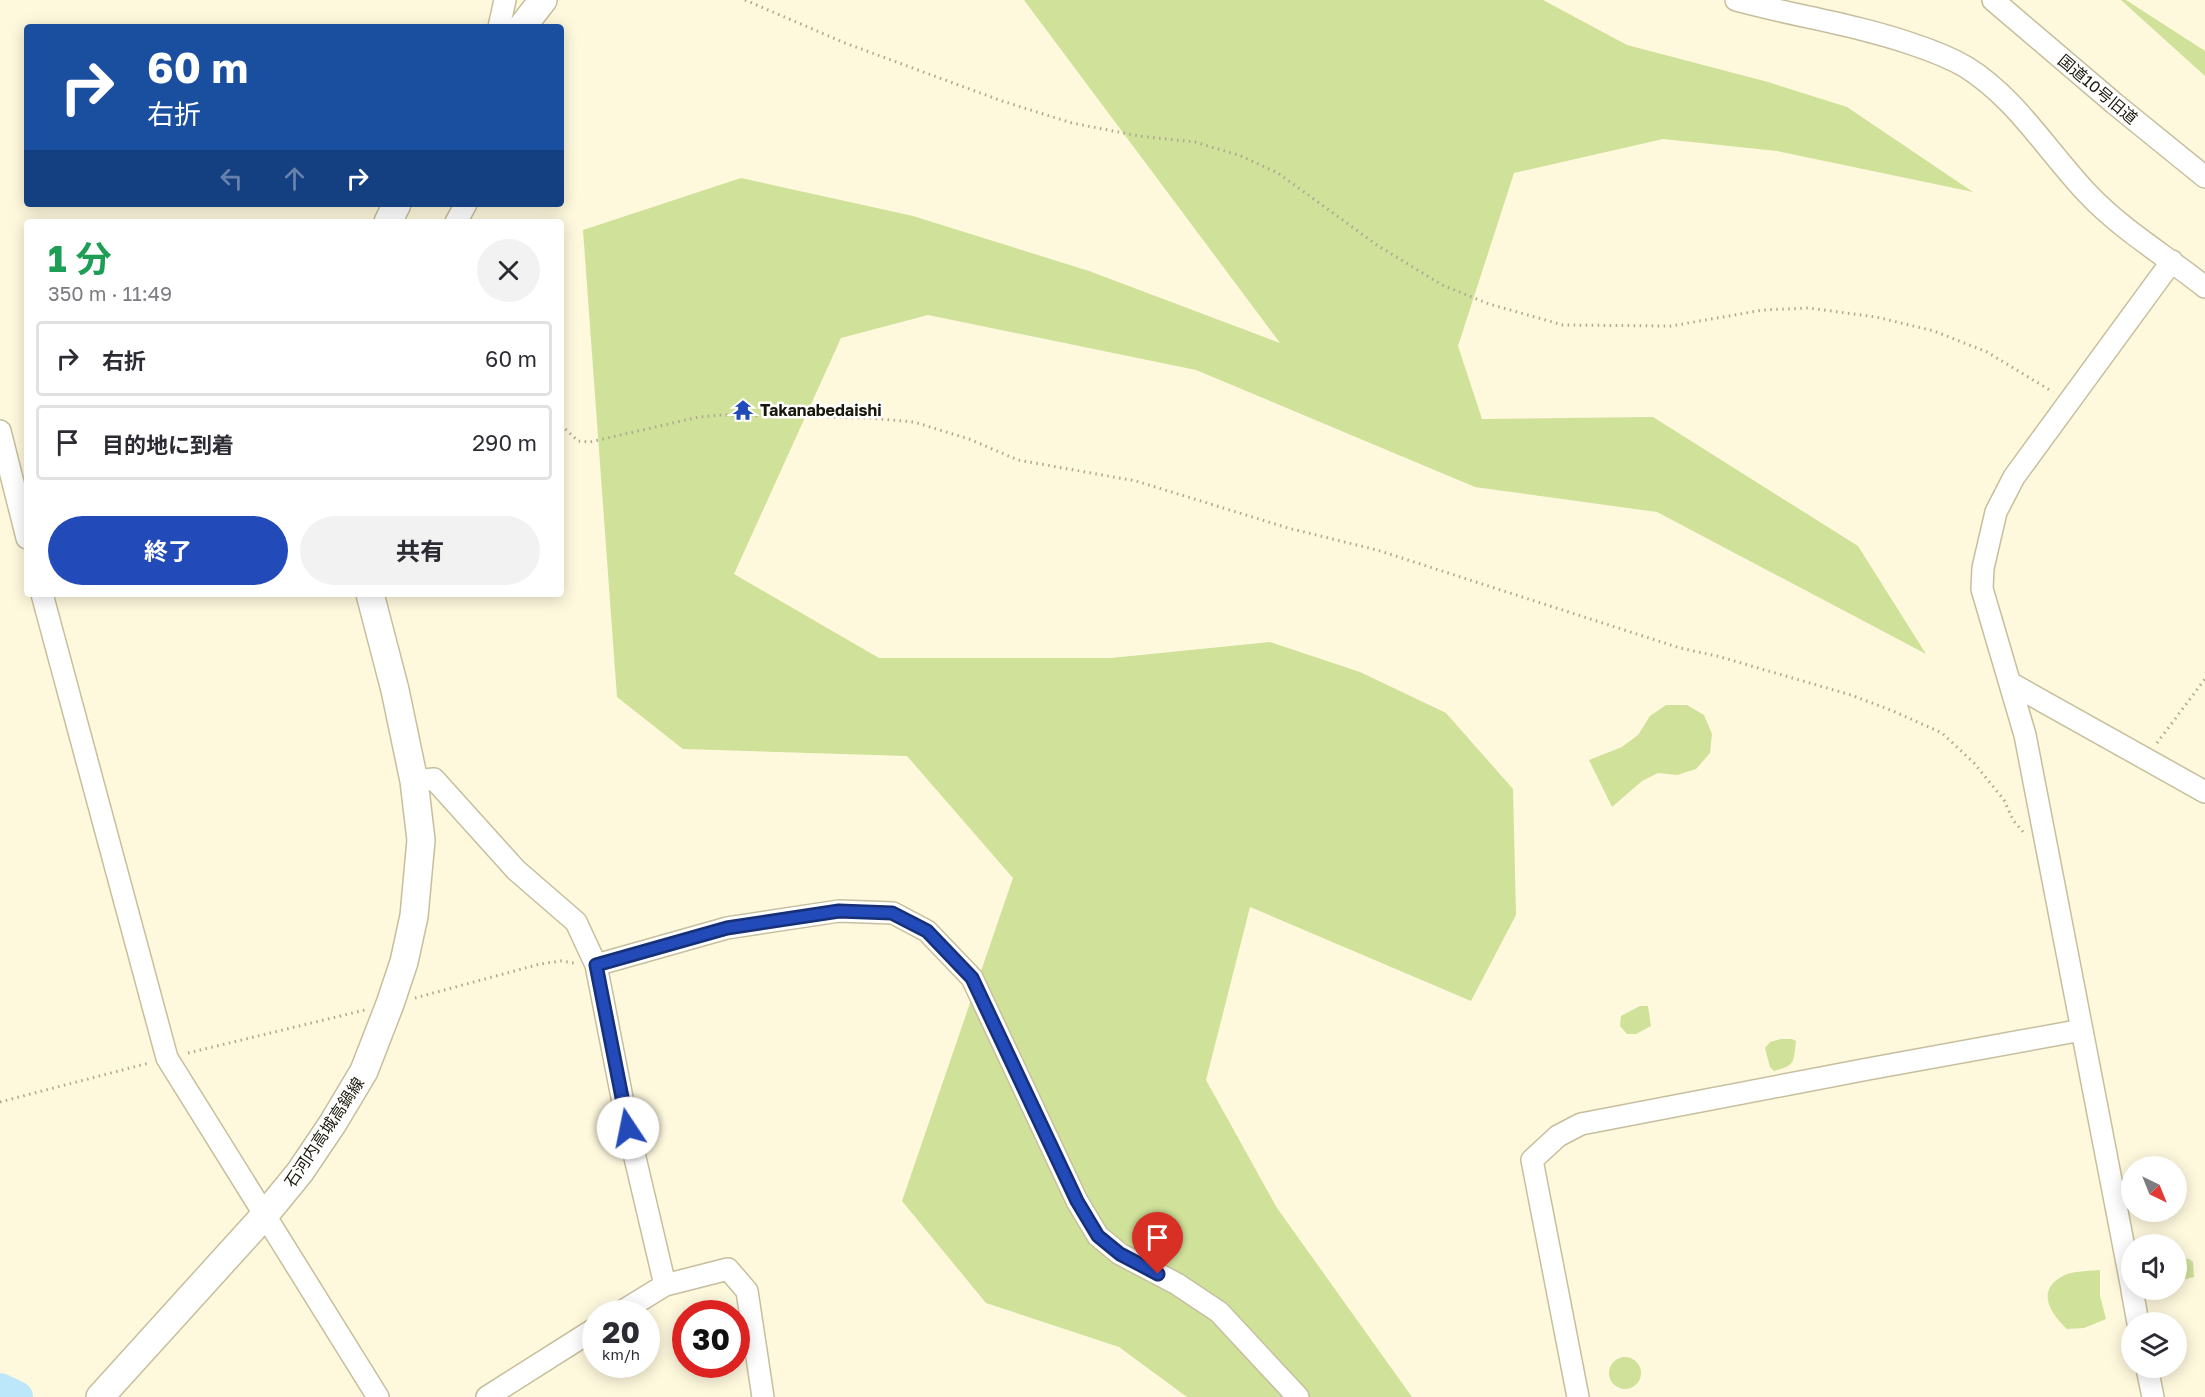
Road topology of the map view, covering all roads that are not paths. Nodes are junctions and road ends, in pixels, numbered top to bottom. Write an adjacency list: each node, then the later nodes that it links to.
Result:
1 (506, 0): 5 (street)
2 (543, 0): 6 (main road)
3 (1736, 0): 8 (street)
4 (1993, 0): 7 (street, 国道10号旧道)
5 (501, 24)
6 (524, 24)
7 (2205, 177)
8 (2172, 261): 9 (street); 15 (street)
9 (2205, 287)
10 (0, 431): 11 (street)
11 (12, 469): 12 (street)
12 (24, 524)
13 (43, 597): 20 (street)
14 (371, 597): 16 (main road, 石河内高城高鍋線)
15 (2012, 684): 17 (street); 19 (street)
16 (414, 781): 18 (street); 20 (main road, 石河内高城高鍋線)
17 (2205, 792)
18 (596, 965): 22 (street); 30 (street)
19 (2082, 1030): 21 (street); 31 (street)
20 (264, 1216): 26 (main road, 石河内高城高鍋線); 27 (street)
21 (2121, 1234)
22 (665, 1285): 23 (street); 29 (street)
23 (641, 1300)
24 (582, 1337): 28 (street)
25 (2149, 1378): 32 (street)
26 (100, 1397)
27 (378, 1397)
28 (487, 1397)
29 (763, 1397)
30 (1298, 1397)
31 (1578, 1397)
32 (2153, 1397)

